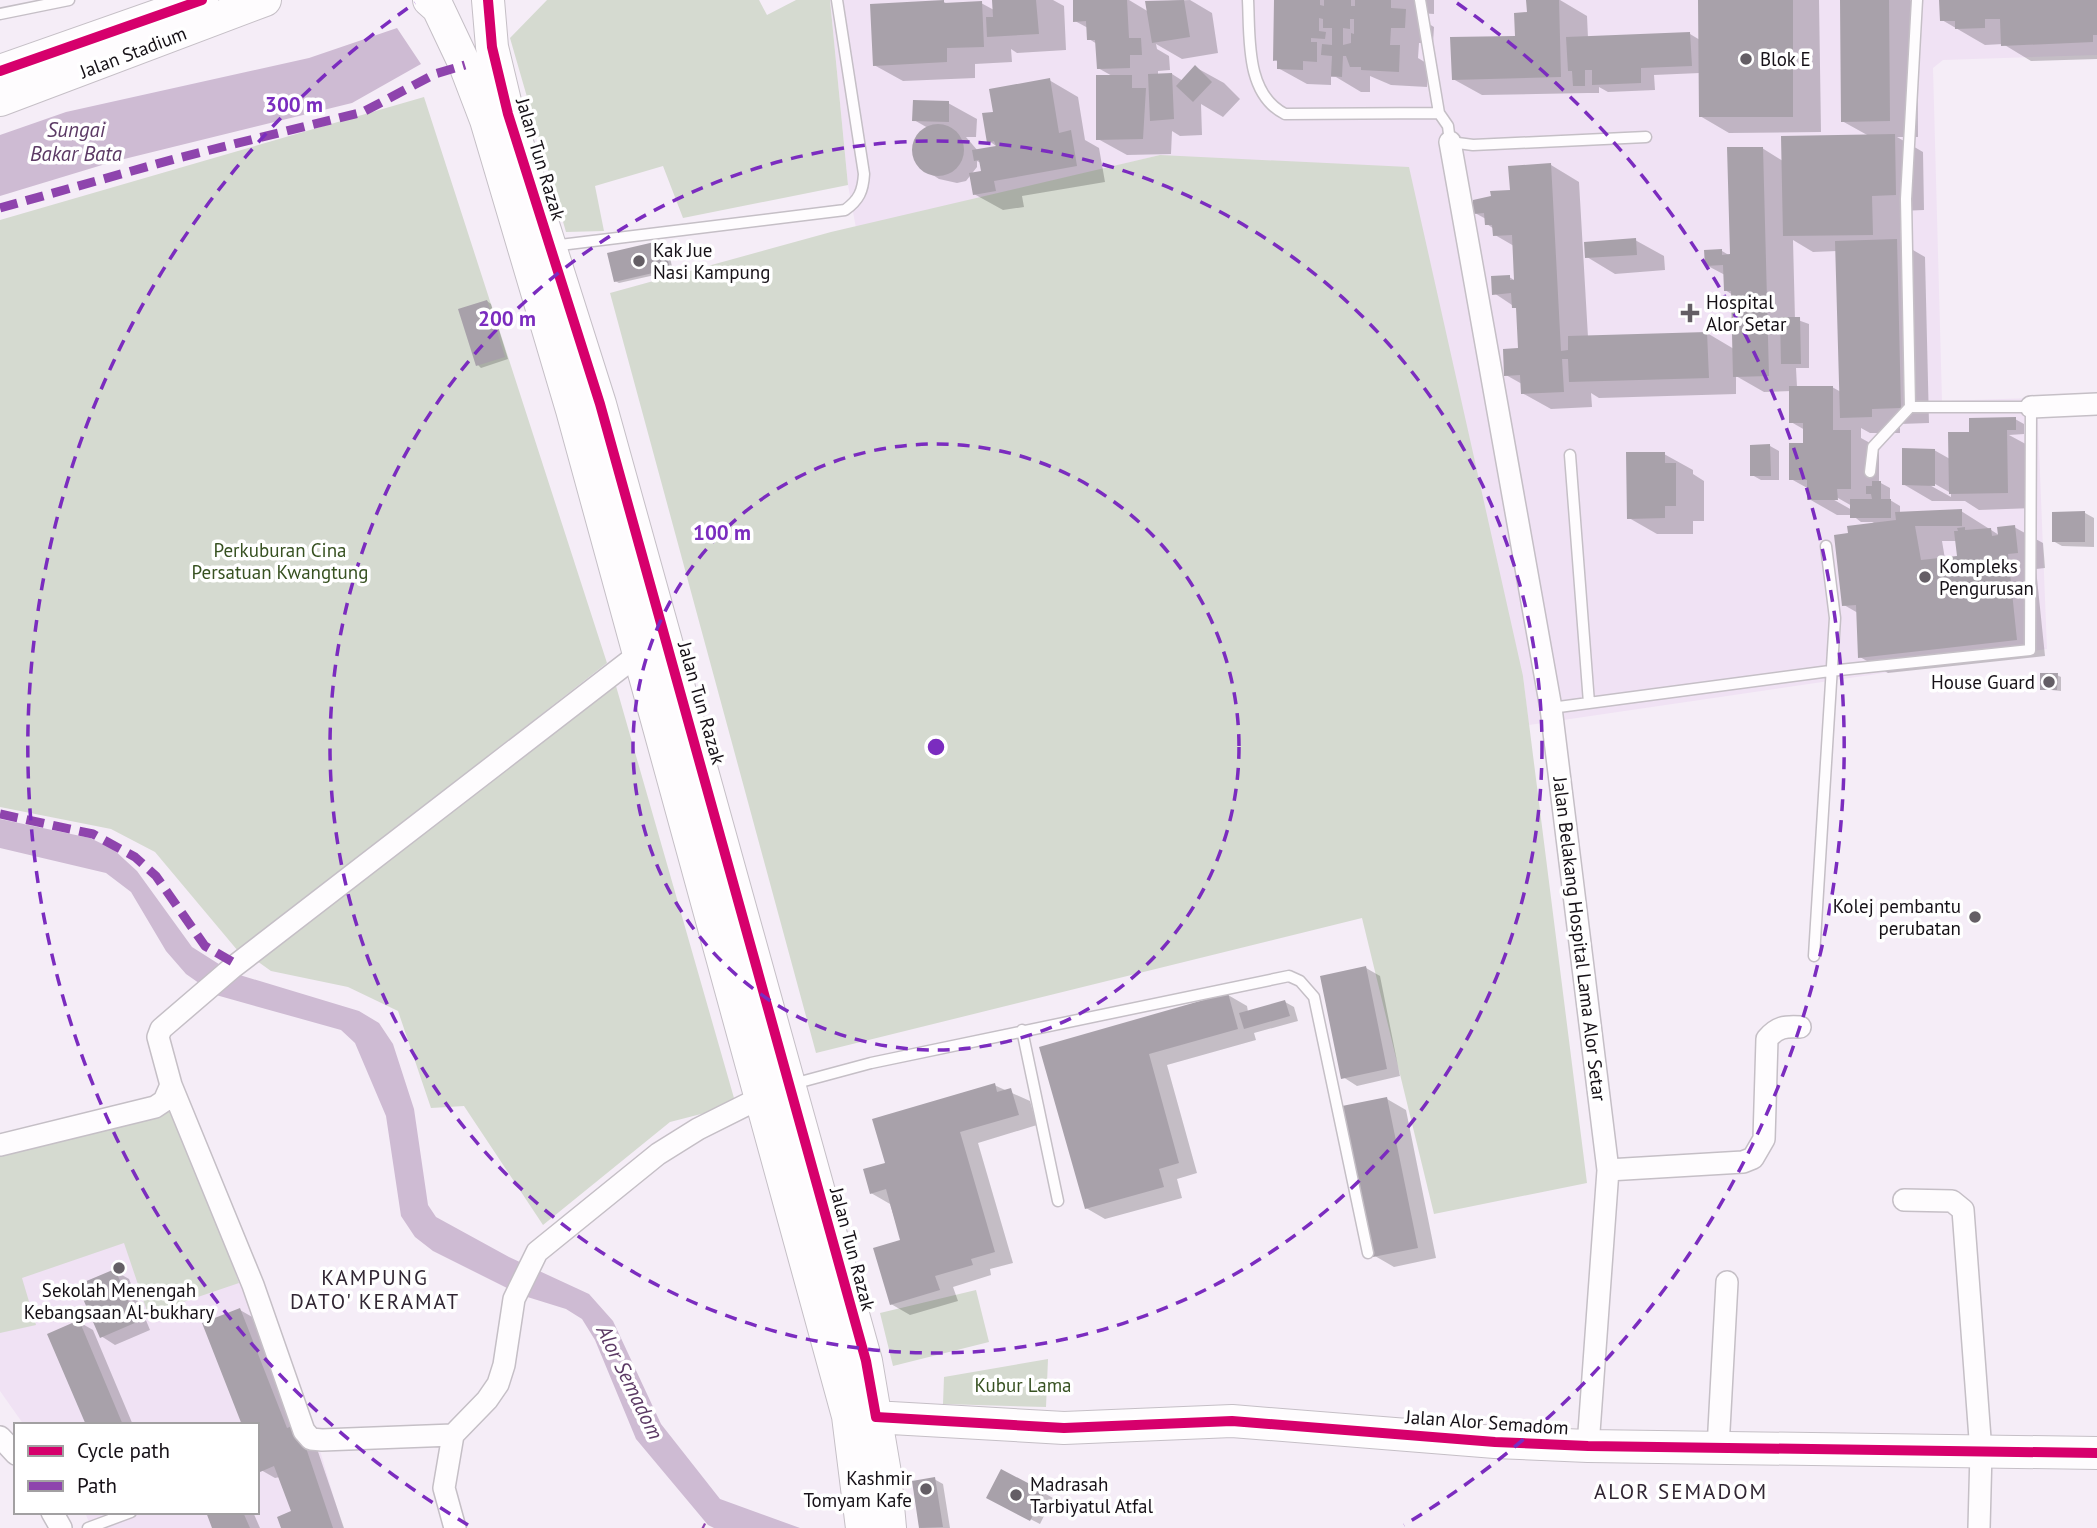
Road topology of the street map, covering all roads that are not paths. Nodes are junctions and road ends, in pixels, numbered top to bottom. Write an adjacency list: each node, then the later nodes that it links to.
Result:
1 (69, 0): 10 (lane)
2 (202, 0): 11 (main road, Jalan Stadium)
3 (265, 0): 12 (main road, Jalan Stadium)
4 (429, 0): 23 (main road, Jalan Tun Razak)
5 (488, 0): 16 (main road, Jalan Tun Razak)
6 (837, 0): 16 (lane)
7 (1248, 0): 13 (lane)
8 (1420, 0): 13 (lane)
9 (1917, 0): 18 (lane)
10 (0, 14)
11 (0, 71)
12 (0, 100)
13 (1439, 113): 15 (lane)
14 (1646, 137): 15 (lane)
15 (1450, 142): 26 (street, Jalan Belakang Hospital Lama Alor Setar)
16 (549, 246): 31 (main road, Jalan Tun Razak)
17 (2097, 404): 19 (street)
18 (1910, 407): 19 (lane); 21 (lane)
19 (2031, 407): 24 (lane)
20 (1570, 455): 25 (lane)
21 (1870, 472)
22 (1826, 546): 24 (lane)
23 (640, 653): 30 (street); 32 (main road, Jalan Tun Razak)
24 (1830, 671): 25 (lane); 27 (lane)
25 (1589, 703): 26 (lane)
26 (1551, 708): 34 (street, Jalan Belakang Hospital Lama Alor Setar)
27 (1814, 956)
28 (1800, 1027): 34 (street)
29 (1022, 1030): 31 (lane); 36 (lane); 37 (lane)
30 (171, 1085): 33 (street); 40 (street)
31 (790, 1085): 39 (main road, Jalan Tun Razak)
32 (762, 1097): 39 (main road, Jalan Tun Razak); 40 (street)
33 (0, 1145)
34 (1608, 1170): 42 (street, Jalan Belakang Hospital Lama Alor Setar)
35 (1904, 1200): 45 (street)
36 (1058, 1201)
37 (1368, 1253)
38 (1727, 1282): 43 (street)
39 (862, 1417): 42 (main road, Jalan Alor Semadom); 50 (main road, Jalan Tun Razak); 51 (main road, Jalan Tun Razak)
40 (453, 1435): 49 (street)
41 (0, 1437): 44 (street)
42 (1588, 1446): 43 (main road, Jalan Alor Semadom)
43 (1718, 1448): 45 (main road, Jalan Alor Semadom)
44 (14, 1452)
45 (1981, 1452): 46 (main road, Jalan Alor Semadom); 52 (street)
46 (2097, 1454)
47 (126, 1514): 48 (lane)
48 (88, 1528)
49 (455, 1528)
50 (862, 1528)
51 (890, 1528)
52 (1979, 1528)

